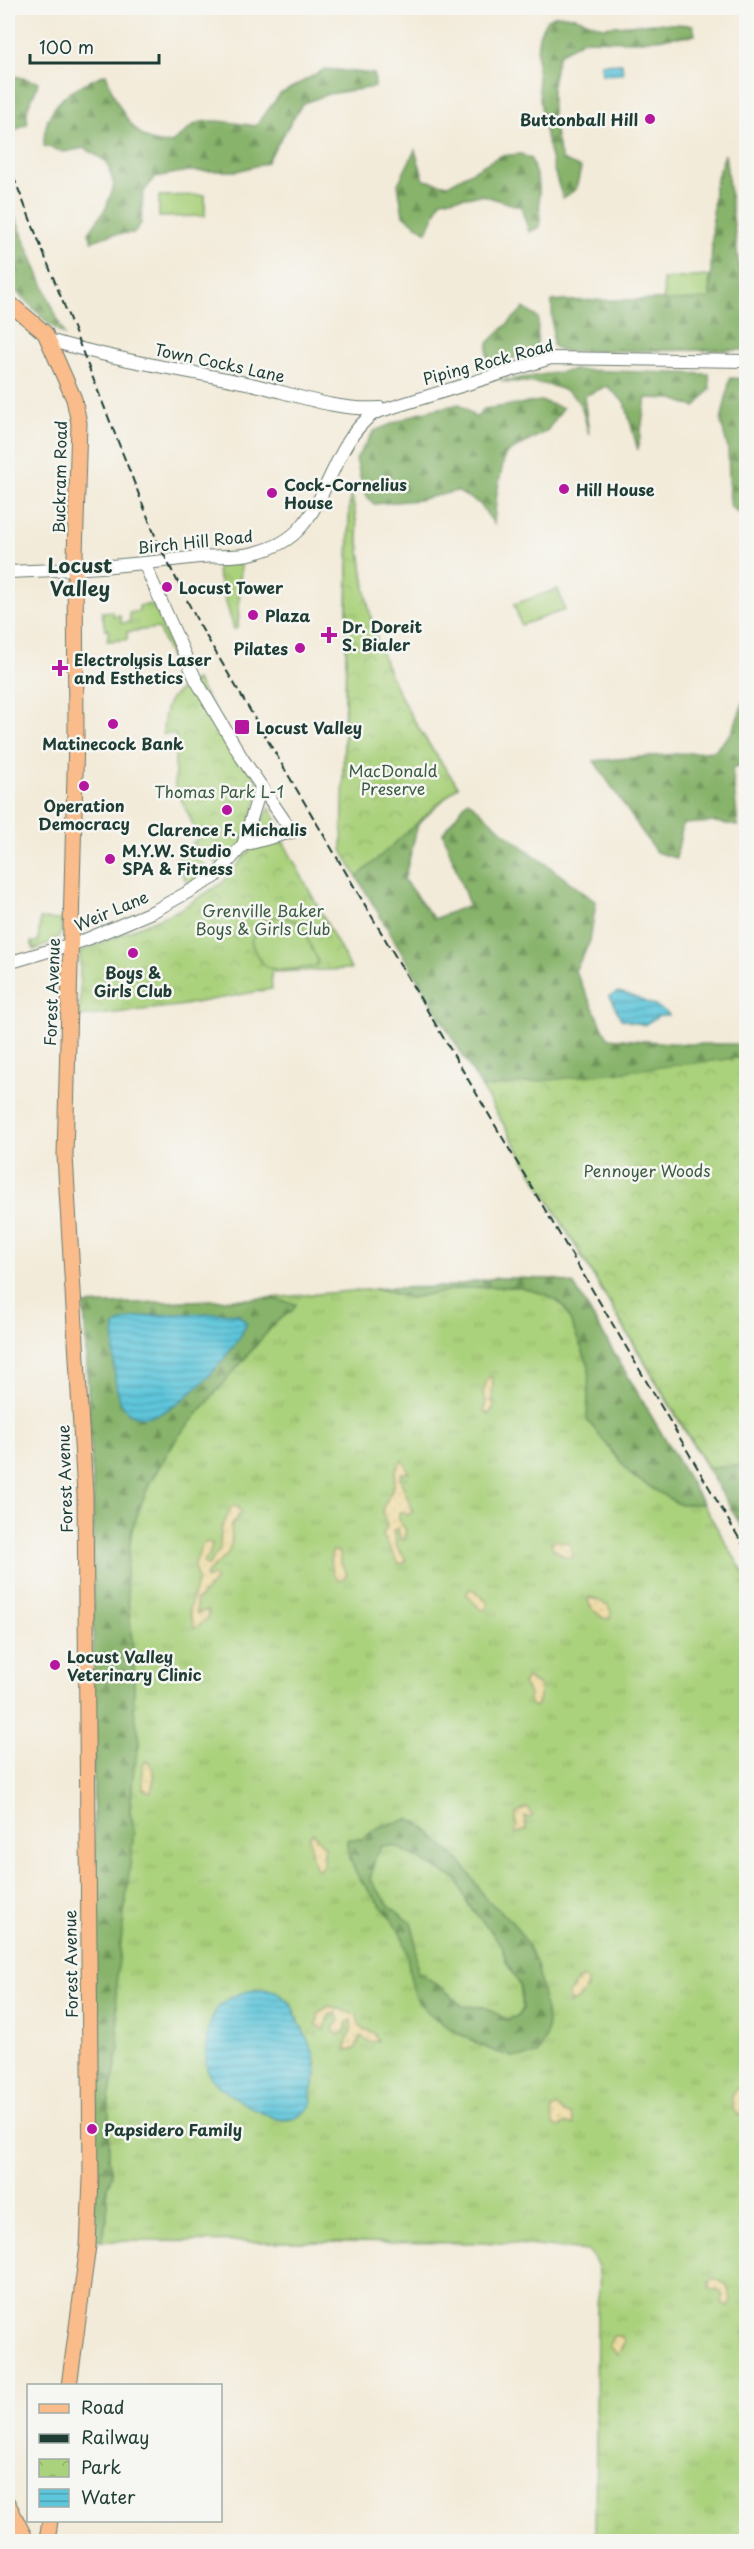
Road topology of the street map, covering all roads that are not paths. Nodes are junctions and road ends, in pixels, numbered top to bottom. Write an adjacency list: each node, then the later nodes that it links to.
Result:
1 (8, 302): 2 (main road, Buckram Road)
2 (49, 340): 4 (street, Town Cocks Lane); 6 (main road, Buckram Road)
3 (747, 361): 4 (street, Piping Rock Road)
4 (385, 408): 5 (street, Birch Hill Road)
5 (144, 563): 6 (street, Birch Hill Road); 8 (street)
6 (75, 570): 7 (street, Birch Hill Road); 10 (main road, Forest Avenue)
7 (8, 572)
8 (261, 787): 9 (street, Weir Lane); 9 (street)
9 (243, 845): 10 (street, Weir Lane)
10 (70, 945): 11 (street, Weir Lane); 12 (main road, Forest Avenue)
11 (8, 963)
12 (69, 2384)
13 (8, 2504): 15 (main road)
14 (50, 2522): 16 (main road)
15 (24, 2539)
16 (47, 2541)

